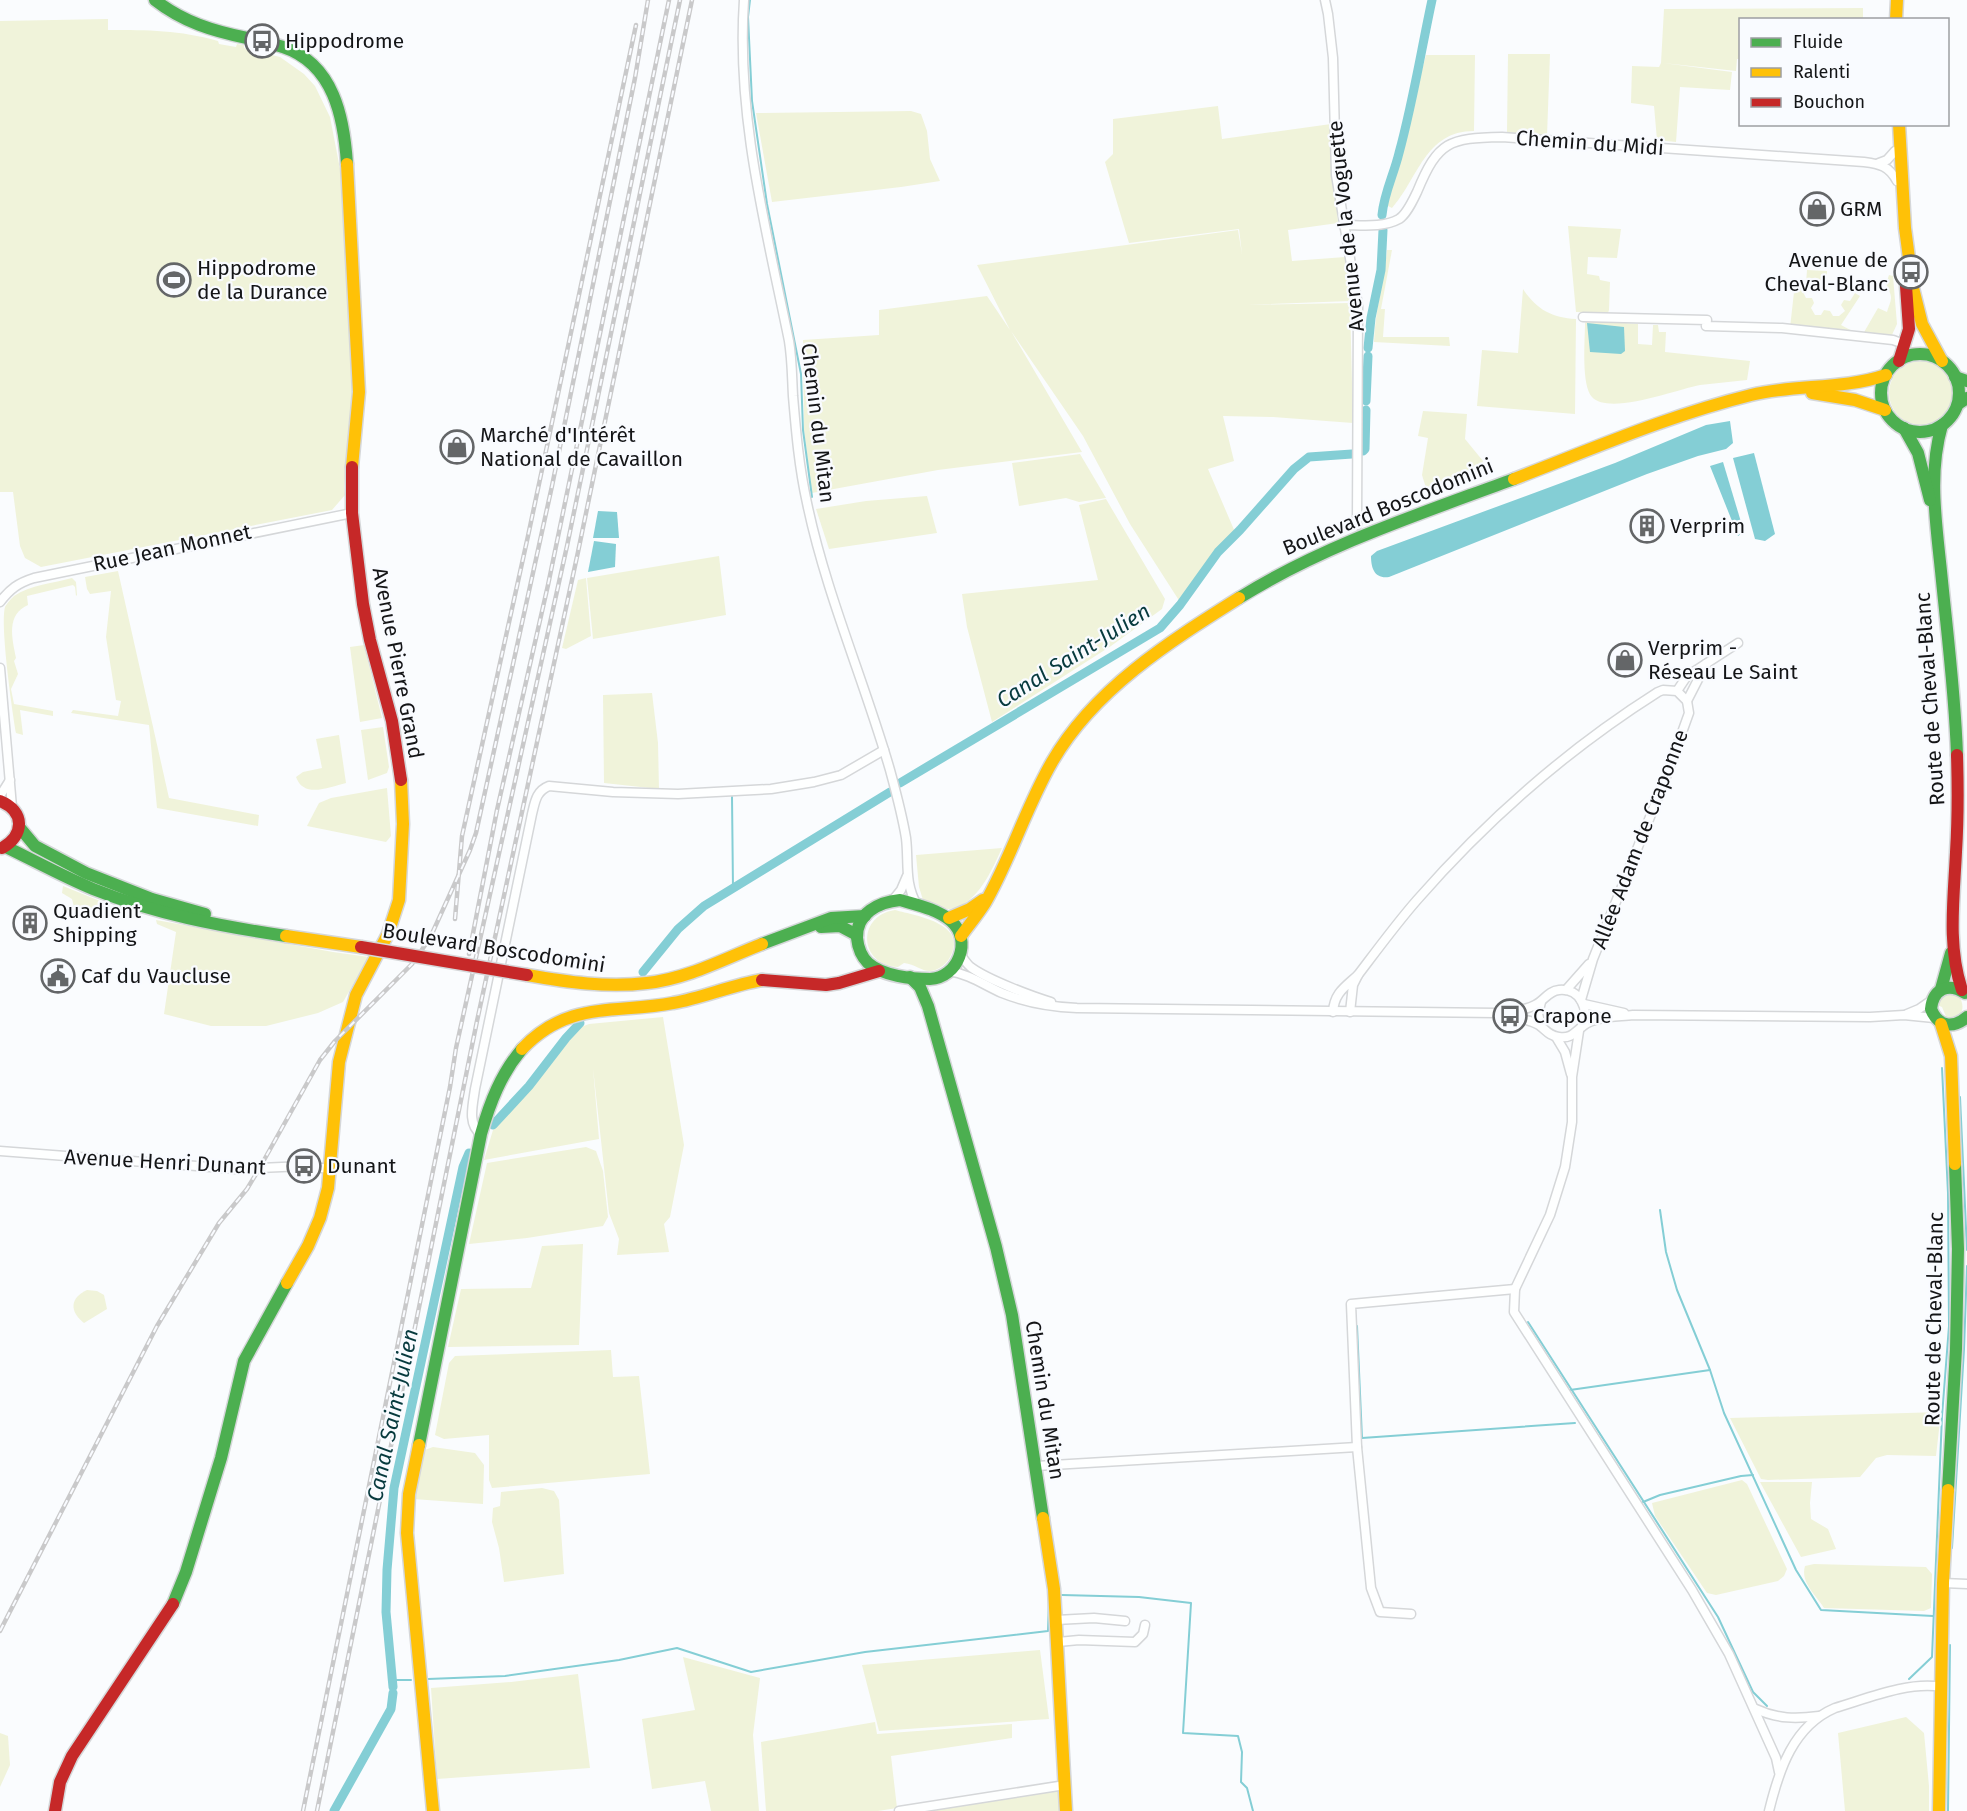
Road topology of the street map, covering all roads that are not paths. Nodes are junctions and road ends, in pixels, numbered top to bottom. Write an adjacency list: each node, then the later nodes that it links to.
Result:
1 (155, 0): 25 (main road, Avenue Pierre Grand)
2 (744, 0): 34 (street, Chemin du Mitan)
3 (1325, 0): 13 (street, Avenue de la Voguette)
4 (1892, 0): 6 (main road)
5 (1897, 0): 7 (main road)
6 (1894, 18)
7 (1894, 18)
8 (1897, 126): 10 (main road)
9 (1897, 126): 17 (main road)
10 (1895, 151): 11 (street); 12 (main road)
11 (1879, 164): 12 (street); 13 (street, Chemin du Midi)
12 (1897, 181): 15 (main road)
13 (1343, 225): 27 (street, Avenue de la Voguette)
14 (1583, 317): 15 (street)
15 (1904, 344): 16 (main road)
16 (1899, 361): 17 (main road); 18 (main road)
17 (1942, 361): 19 (main road)
18 (1886, 375): 20 (main road, Boulevard Boscodomini); 22 (main road)
19 (1961, 379): 21 (main road)
20 (1796, 391): 22 (main road, Boulevard Boscodomini); 42 (main road, Boulevard Boscodomini)
21 (1962, 401): 23 (main road)
22 (1886, 411): 24 (main road)
23 (1942, 425): 24 (main road); 26 (main road)
24 (1904, 429): 26 (main road)
25 (352, 513): 28 (street, Rue Jean Monnet); 83 (main road, Avenue Pierre Grand)
26 (1935, 522): 51 (main road, Route de Cheval-Blanc)
27 (1357, 525)
28 (0, 602)
29 (1738, 643): 30 (street)
30 (1707, 664): 32 (street); 33 (street)
31 (0, 668): 35 (street)
32 (1677, 691): 33 (street, Allée Adam de Craponne); 57 (street)
33 (1687, 701): 54 (street, Allée Adam de Craponne)
34 (885, 750): 41 (street, Chemin du Mitan); 81 (street)
35 (10, 780): 36 (street); 38 (street)
36 (0, 796)
37 (0, 801): 38 (main road)
38 (12, 807): 39 (main road)
39 (20, 828): 40 (main road); 47 (main road, Boulevard Boscodomini)
40 (3, 848): 47 (main road, Boulevard Boscodomini)
41 (907, 876): 43 (street); 44 (street, Chemin du Mitan)
42 (990, 892): 46 (main road, Boulevard Boscodomini); 50 (main road, Boulevard Boscodomini)
43 (893, 900): 44 (main road); 45 (main road)
44 (917, 906): 46 (main road)
45 (865, 915): 48 (main road); 49 (main road, Boulevard Boscodomini)
46 (949, 918): 50 (main road)
47 (260, 930): 49 (main road, Boulevard Boscodomini, bridge)
48 (857, 934): 49 (main road, Boulevard Boscodomini); 52 (main road)
49 (788, 936)
50 (961, 936): 53 (main road)
51 (1953, 945): 61 (main road, Route de Cheval-Blanc); 63 (main road, Route de Cheval-Blanc)
52 (861, 951): 55 (main road); 60 (main road)
53 (960, 954): 56 (main road); 68 (street)
54 (1593, 959): 62 (street); 66 (street)
55 (879, 971): 58 (main road); 60 (main road)
56 (949, 971): 59 (main road); 68 (street)
57 (1358, 975): 69 (street); 70 (street)
58 (910, 977): 59 (main road); 67 (main road, Chemin du Mitan)
59 (937, 978): 67 (main road)
60 (846, 980): 81 (main road)
61 (1941, 989): 63 (main road); 64 (main road)
62 (1566, 990): 65 (street); 66 (street)
63 (1965, 993)
64 (1932, 1000): 73 (street); 74 (main road, Route de Cheval-Blanc)
65 (1541, 1001): 71 (street); 76 (street)
66 (1582, 1002): 72 (street); 77 (street)
67 (928, 1006): 86 (main road, Chemin du Mitan)
68 (1077, 1008): 69 (street)
69 (1333, 1012): 70 (street)
70 (1350, 1012): 71 (street)
71 (1497, 1013): 76 (street)
72 (1633, 1015): 73 (street); 77 (street)
73 (1904, 1015): 74 (street)
74 (1938, 1021): 75 (main road); 79 (main road, Route de Cheval-Blanc)
75 (1963, 1021): 79 (main road, Route de Cheval-Blanc)
76 (1541, 1026): 78 (street)
77 (1581, 1029): 78 (street); 80 (street)
78 (1556, 1037): 80 (street)
79 (1951, 1056): 87 (main road, Route de Cheval-Blanc)
80 (1572, 1077): 84 (street)
81 (481, 1134): 100 (main road)
82 (0, 1151): 83 (street, Avenue Henri Dunant)
83 (330, 1169): 99 (main road, Avenue Pierre Grand)
84 (1515, 1289): 85 (street); 95 (street)
85 (1357, 1447): 86 (street); 89 (street)
86 (1036, 1466): 90 (main road, Chemin du Mitan)
87 (1943, 1583): 88 (street); 94 (main road, Route de Cheval-Blanc)
88 (1967, 1584)
89 (1411, 1614)
90 (1056, 1620): 91 (street); 93 (main road, Chemin du Mitan)
91 (1125, 1621)
92 (1145, 1625): 93 (street)
93 (1058, 1642): 98 (main road, Chemin du Mitan)
94 (1941, 1687): 96 (street); 104 (main road, Route de Cheval-Blanc)
95 (1756, 1709): 96 (street); 97 (street)
96 (1820, 1716): 97 (street)
97 (1779, 1772): 103 (street)
98 (1065, 1785): 101 (street); 102 (main road, Chemin du Mitan)
99 (55, 1811)
100 (433, 1811)
101 (899, 1811)
102 (1066, 1811)
103 (1769, 1811)
104 (1939, 1811)

